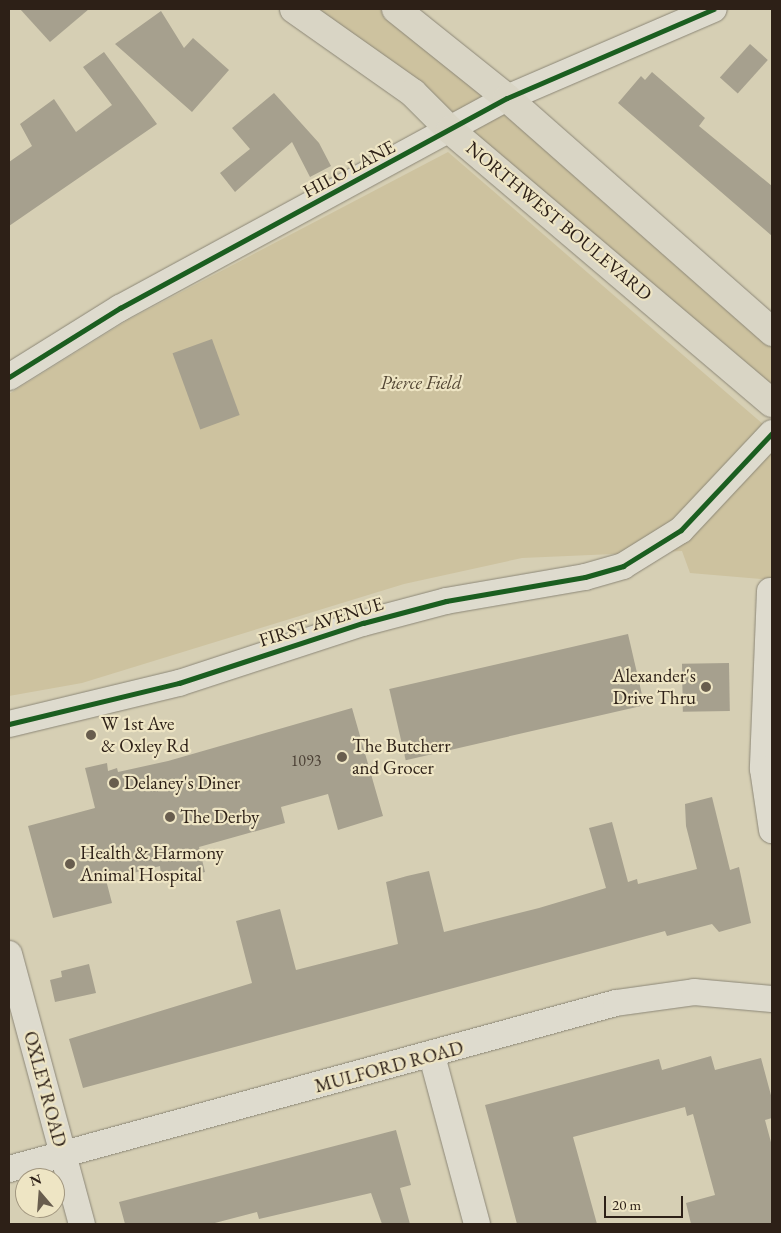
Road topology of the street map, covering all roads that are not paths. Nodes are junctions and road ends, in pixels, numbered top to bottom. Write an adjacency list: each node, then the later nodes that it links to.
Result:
1 (294, 9): 5 (main road, NORTHWEST BOULEVARD)
2 (396, 9): 4 (main road)
3 (714, 9): 4 (street, HILO LANE)
4 (506, 98): 5 (street, HILO LANE); 6 (main road)
5 (450, 130): 7 (street, HILO LANE); 8 (main road, NORTHWEST BOULEVARD)
6 (772, 332)
7 (9, 377)
8 (772, 403)
9 (772, 433): 11 (street, FIRST AVENUE)
10 (770, 591): 12 (street)
11 (9, 724)
12 (772, 830)
13 (9, 954): 16 (street, OXLEY ROAD)
14 (772, 999): 15 (street, MULFORD ROAD)
15 (432, 1056): 16 (street, MULFORD ROAD); 19 (street)
16 (63, 1154): 17 (street, MULFORD ROAD); 18 (street, OXLEY ROAD)
17 (9, 1169)
18 (82, 1224)
19 (477, 1224)

